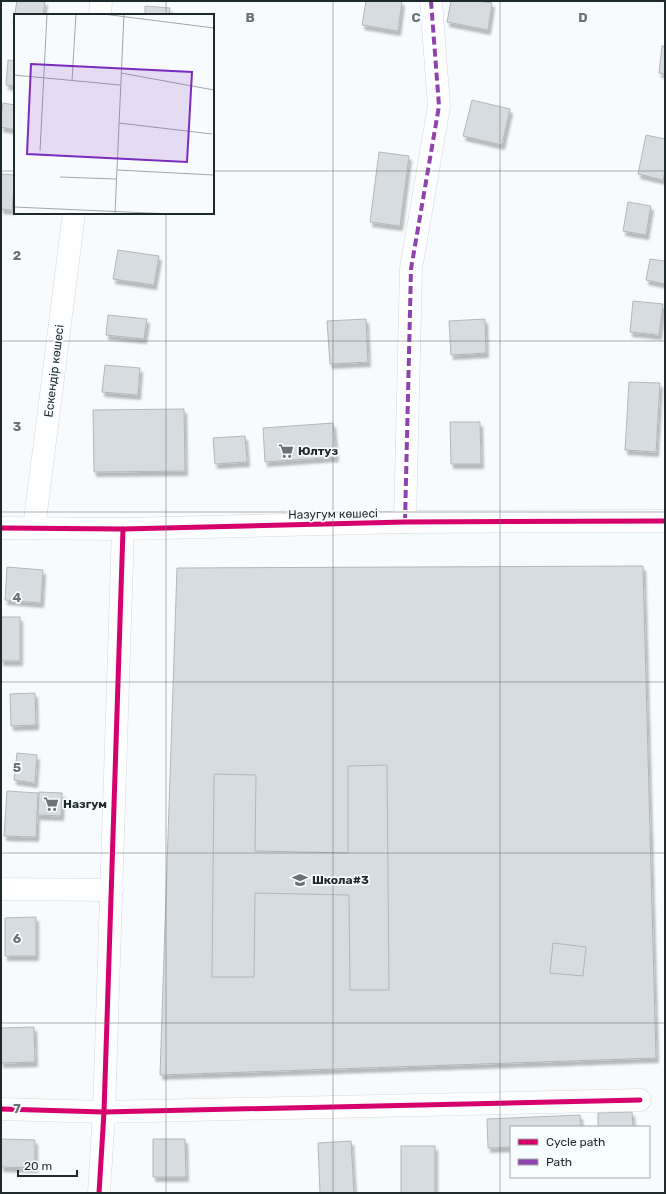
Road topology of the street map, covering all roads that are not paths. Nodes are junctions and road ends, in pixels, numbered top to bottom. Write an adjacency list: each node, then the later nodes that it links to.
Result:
1 (102, 1): 3 (street)
2 (431, 1): 6 (street)
3 (100, 14)
4 (74, 214): 8 (street, Ескендір көшесі)
5 (665, 521): 6 (street, Назугум көшесі)
6 (405, 522): 9 (street, Назугум көшесі)
7 (1, 528): 8 (street, Назугум көшесі)
8 (34, 528): 9 (street, Назугум көшесі)
9 (123, 529): 11 (street)
10 (1, 889): 11 (street)
11 (112, 890): 14 (street)
12 (640, 1100): 14 (street)
13 (1, 1109): 14 (street)
14 (104, 1112): 15 (street)
15 (99, 1193)

